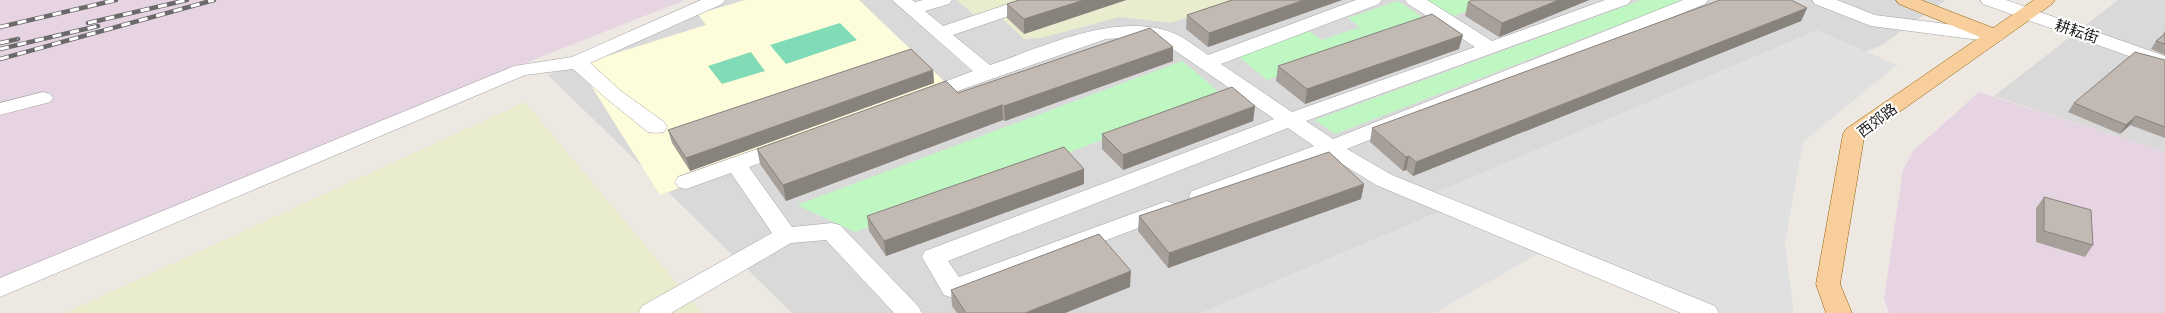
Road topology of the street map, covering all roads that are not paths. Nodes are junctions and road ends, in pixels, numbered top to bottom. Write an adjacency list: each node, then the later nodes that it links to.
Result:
1 (716, 0): 17 (street)
2 (943, 0): 12 (street)
3 (1038, 0): 14 (street)
4 (1373, 0): 18 (street)
5 (1414, 0): 16 (street)
6 (1622, 0): 16 (street)
7 (1699, 0): 27 (street)
8 (1821, 0): 15 (street)
9 (1905, 0): 15 (main road)
10 (1989, 0): 13 (street, 耕耘街)
11 (2046, 0): 13 (main road, 西郊路)
12 (907, 5): 14 (street)
13 (2026, 15): 15 (main road, 西郊路); 19 (street, 耕耘街)
14 (940, 33): 20 (street)
15 (1995, 36): 35 (main road, 西郊路)
16 (1490, 48): 24 (street)
17 (577, 62): 25 (street); 31 (street)
18 (1206, 63): 20 (street); 24 (street)
19 (2165, 63)
20 (987, 73): 22 (street)
21 (43, 98): 23 (street)
22 (906, 102)
23 (0, 109)
24 (1290, 120): 27 (street); 27 (street)
25 (656, 126)
26 (802, 140): 28 (street)
27 (1330, 148): 34 (street)
28 (736, 164): 29 (street); 30 (street)
29 (686, 182)
30 (786, 236): 32 (street); 33 (street)
31 (0, 288)
32 (652, 313)
33 (909, 313)
34 (1706, 313)
35 (1839, 313)

